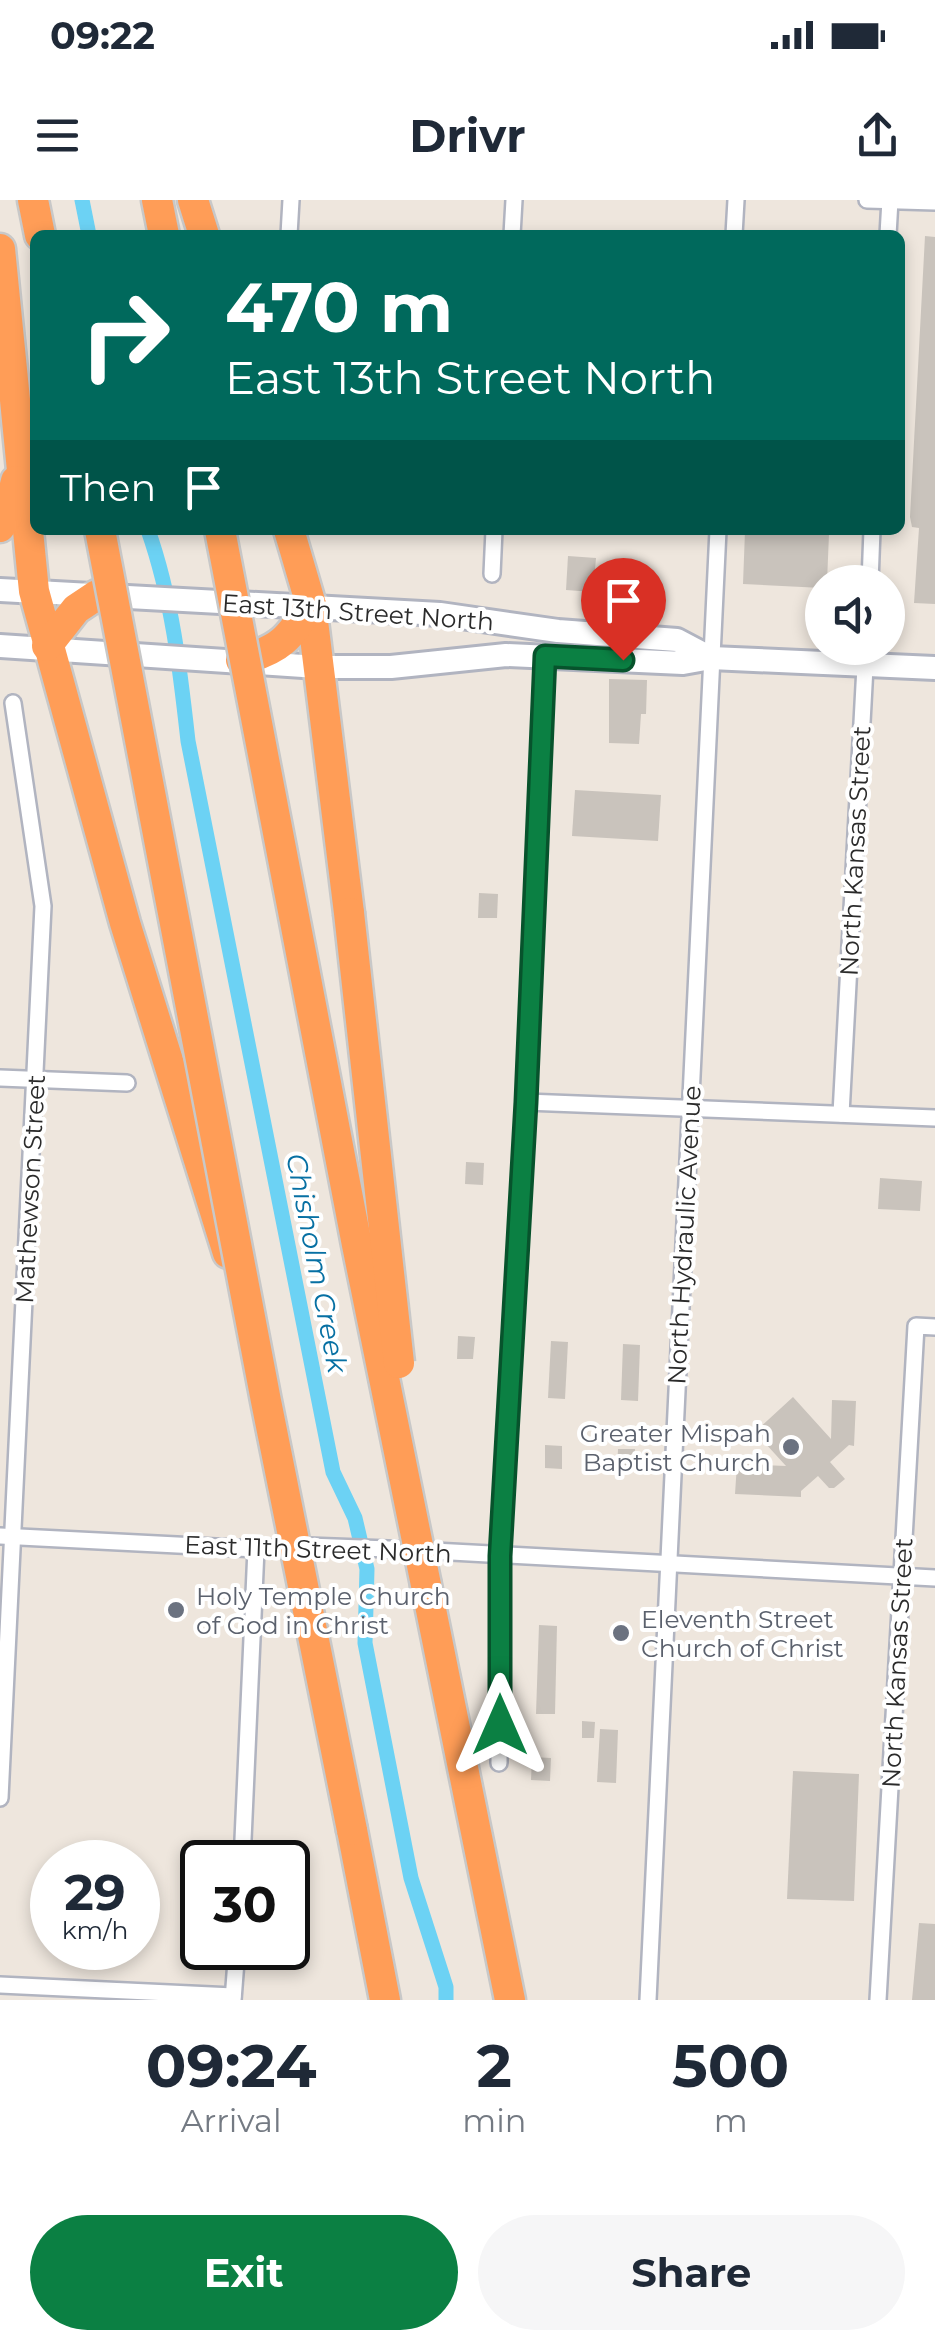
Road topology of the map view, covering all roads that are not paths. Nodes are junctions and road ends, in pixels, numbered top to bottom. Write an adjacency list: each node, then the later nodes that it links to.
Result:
1 (33, 200): 10 (highway)
2 (157, 200): 11 (highway)
3 (193, 200): 12 (highway)
4 (290, 200): 13 (street)
5 (514, 200): 14 (street)
6 (736, 200): 15 (street)
7 (867, 200): 8 (street)
8 (890, 200): 9 (street); 16 (street)
9 (935, 202)
10 (39, 230)
11 (163, 230)
12 (202, 230)
13 (289, 230)
14 (512, 230)
15 (734, 230)
16 (888, 230)
17 (0, 249): 18 (highway)
18 (22, 448): 19 (highway); 29 (highway)
19 (0, 528)
20 (101, 535): 51 (highway, bridge)
21 (221, 535): 58 (highway, bridge)
22 (290, 535): 31 (highway)
23 (494, 535): 27 (street)
24 (718, 535): 36 (street, North Hydraulic Avenue)
25 (872, 535): 26 (street)
26 (871, 565)
27 (492, 574)
28 (0, 590): 29 (main road, East 13th Street North)
29 (34, 591): 30 (main road, East 13th Street North); 33 (highway)
30 (97, 595): 31 (main road, East 13th Street North); 33 (highway)
31 (311, 606): 36 (main road, East 13th Street North); 37 (highway); 40 (highway)
32 (0, 646): 33 (main road, East 13th Street North)
33 (47, 646): 37 (main road, East 13th Street North); 51 (highway, bridge)
34 (545, 656): 36 (main road, East 13th Street North); 40 (main road, East 13th Street North); 46 (street)
35 (805, 656): 36 (main road, East 13th Street North)
36 (711, 658): 47 (street, North Hydraulic Avenue)
37 (241, 660): 40 (main road, East 13th Street North)
38 (905, 662): 41 (main road, East 13th Street North)
39 (865, 665): 48 (street, North Kansas Street)
40 (318, 666): 58 (highway, bridge)
41 (935, 668)
42 (13, 702): 44 (street, Mathewson Street)
43 (0, 1078): 44 (street)
44 (36, 1080): 45 (street); 52 (street, Mathewson Street)
45 (127, 1084)
46 (526, 1102): 47 (street); 54 (street)
47 (690, 1108): 48 (street); 55 (street, North Hydraulic Avenue)
48 (841, 1114): 49 (street)
49 (935, 1118)
50 (935, 1327): 56 (street, North Kansas Street)
51 (266, 1401): 62 (highway, bridge)
52 (6, 1537): 53 (street, East 11th Street North); 61 (street, Mathewson Street)
53 (256, 1548): 54 (street, East 11th Street North); 63 (street)
54 (500, 1556): 55 (street, East 11th Street North); 60 (street)
55 (668, 1564): 56 (street, East 11th Street North); 71 (street, North Hydraulic Avenue)
56 (902, 1576): 57 (street, East 11th Street North); 72 (street, North Kansas Street)
57 (935, 1578)
58 (426, 1585): 59 (highway)
59 (462, 1756): 69 (highway); 70 (highway)
60 (499, 1763)
61 (0, 1798)
62 (352, 1830): 67 (highway); 68 (highway)
63 (243, 1840)
64 (235, 1970): 66 (street)
65 (0, 1984): 66 (street)
66 (233, 1998)
67 (366, 2000)
68 (385, 2000)
69 (510, 2000)
70 (530, 2000)
71 (648, 2000)
72 (878, 2000)

